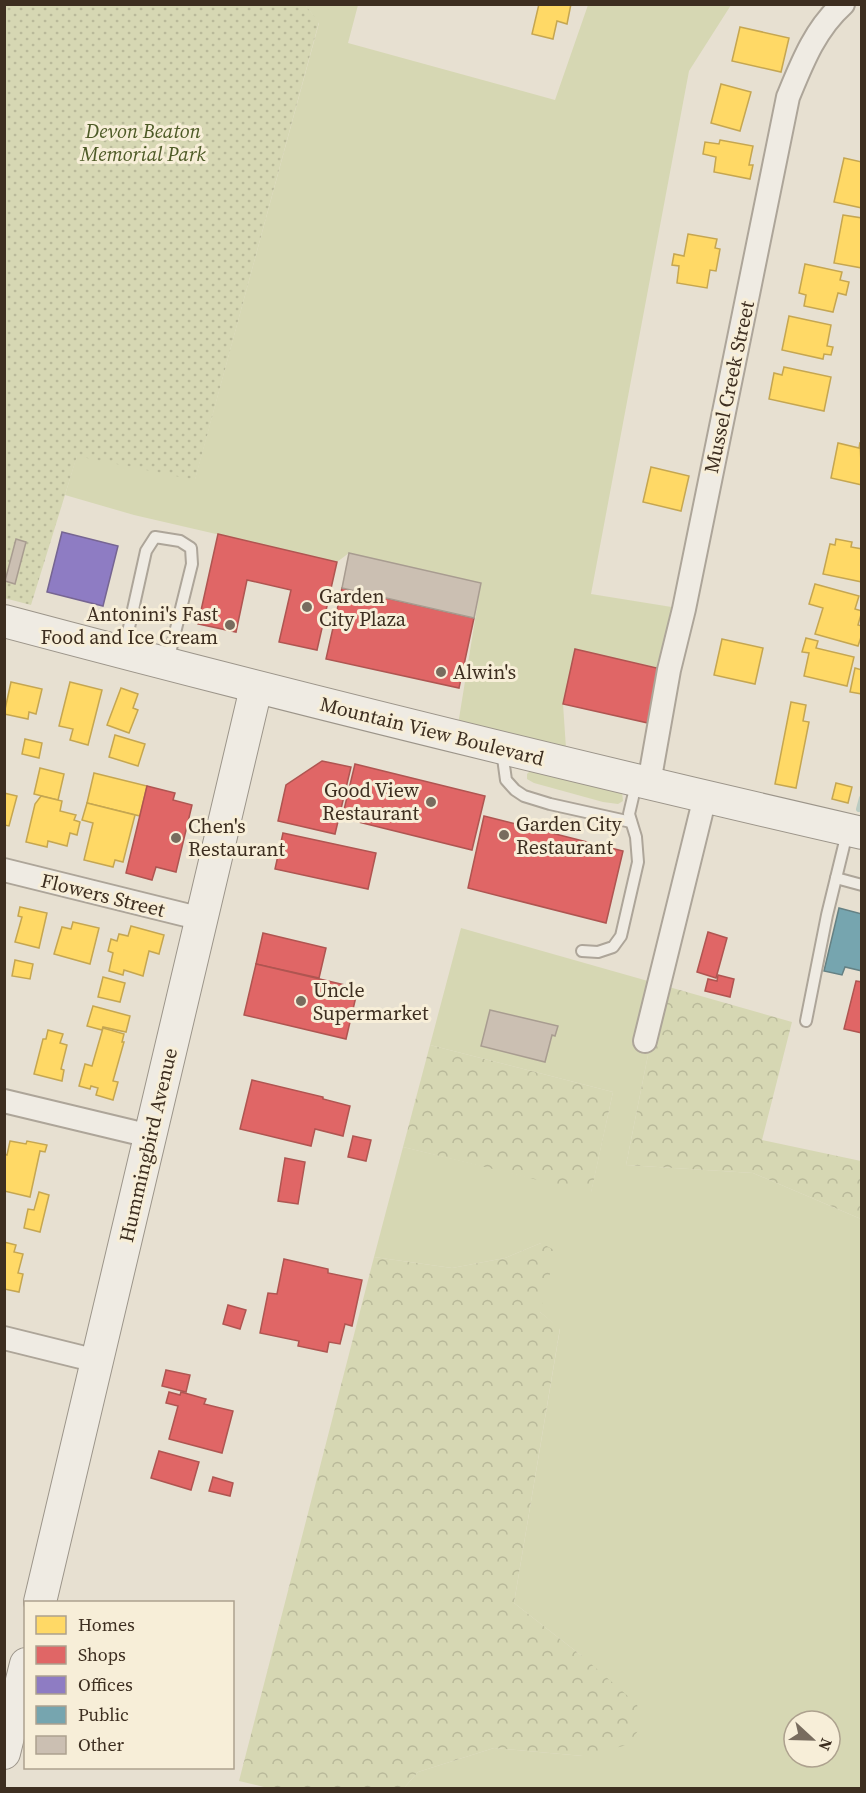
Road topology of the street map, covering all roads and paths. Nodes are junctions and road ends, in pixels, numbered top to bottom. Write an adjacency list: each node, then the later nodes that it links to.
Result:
1 (843, 4): 7 (street, Mussel Creek Street)
2 (4, 621): 3 (street, Mountain View Boulevard)
3 (124, 653): 4 (street, Mountain View Boulevard); 4 (lane)
4 (167, 664): 5 (street, Mountain View Boulevard)
5 (256, 688): 6 (street, Mountain View Boulevard); 14 (street, Hummingbird Avenue)
6 (502, 748): 7 (street, Mountain View Boulevard); 9 (lane)
7 (643, 782): 8 (street, Mountain View Boulevard); 9 (lane)
8 (705, 797): 10 (street, Mountain View Boulevard); 17 (street)
9 (631, 822): 15 (lane)
10 (855, 831): 12 (lane)
11 (4, 870): 14 (street, Flowers Street)
12 (836, 878): 13 (lane); 16 (lane)
13 (861, 885)
14 (202, 919): 19 (street, Hummingbird Avenue)
15 (582, 951)
16 (806, 1021)
17 (645, 1041)
18 (4, 1101): 19 (street)
19 (150, 1136): 21 (street, Hummingbird Avenue)
20 (4, 1338): 21 (street)
21 (97, 1361): 22 (street, Hummingbird Avenue)
22 (40, 1601)
23 (24, 1672): 24 (street)
24 (5, 1753)

